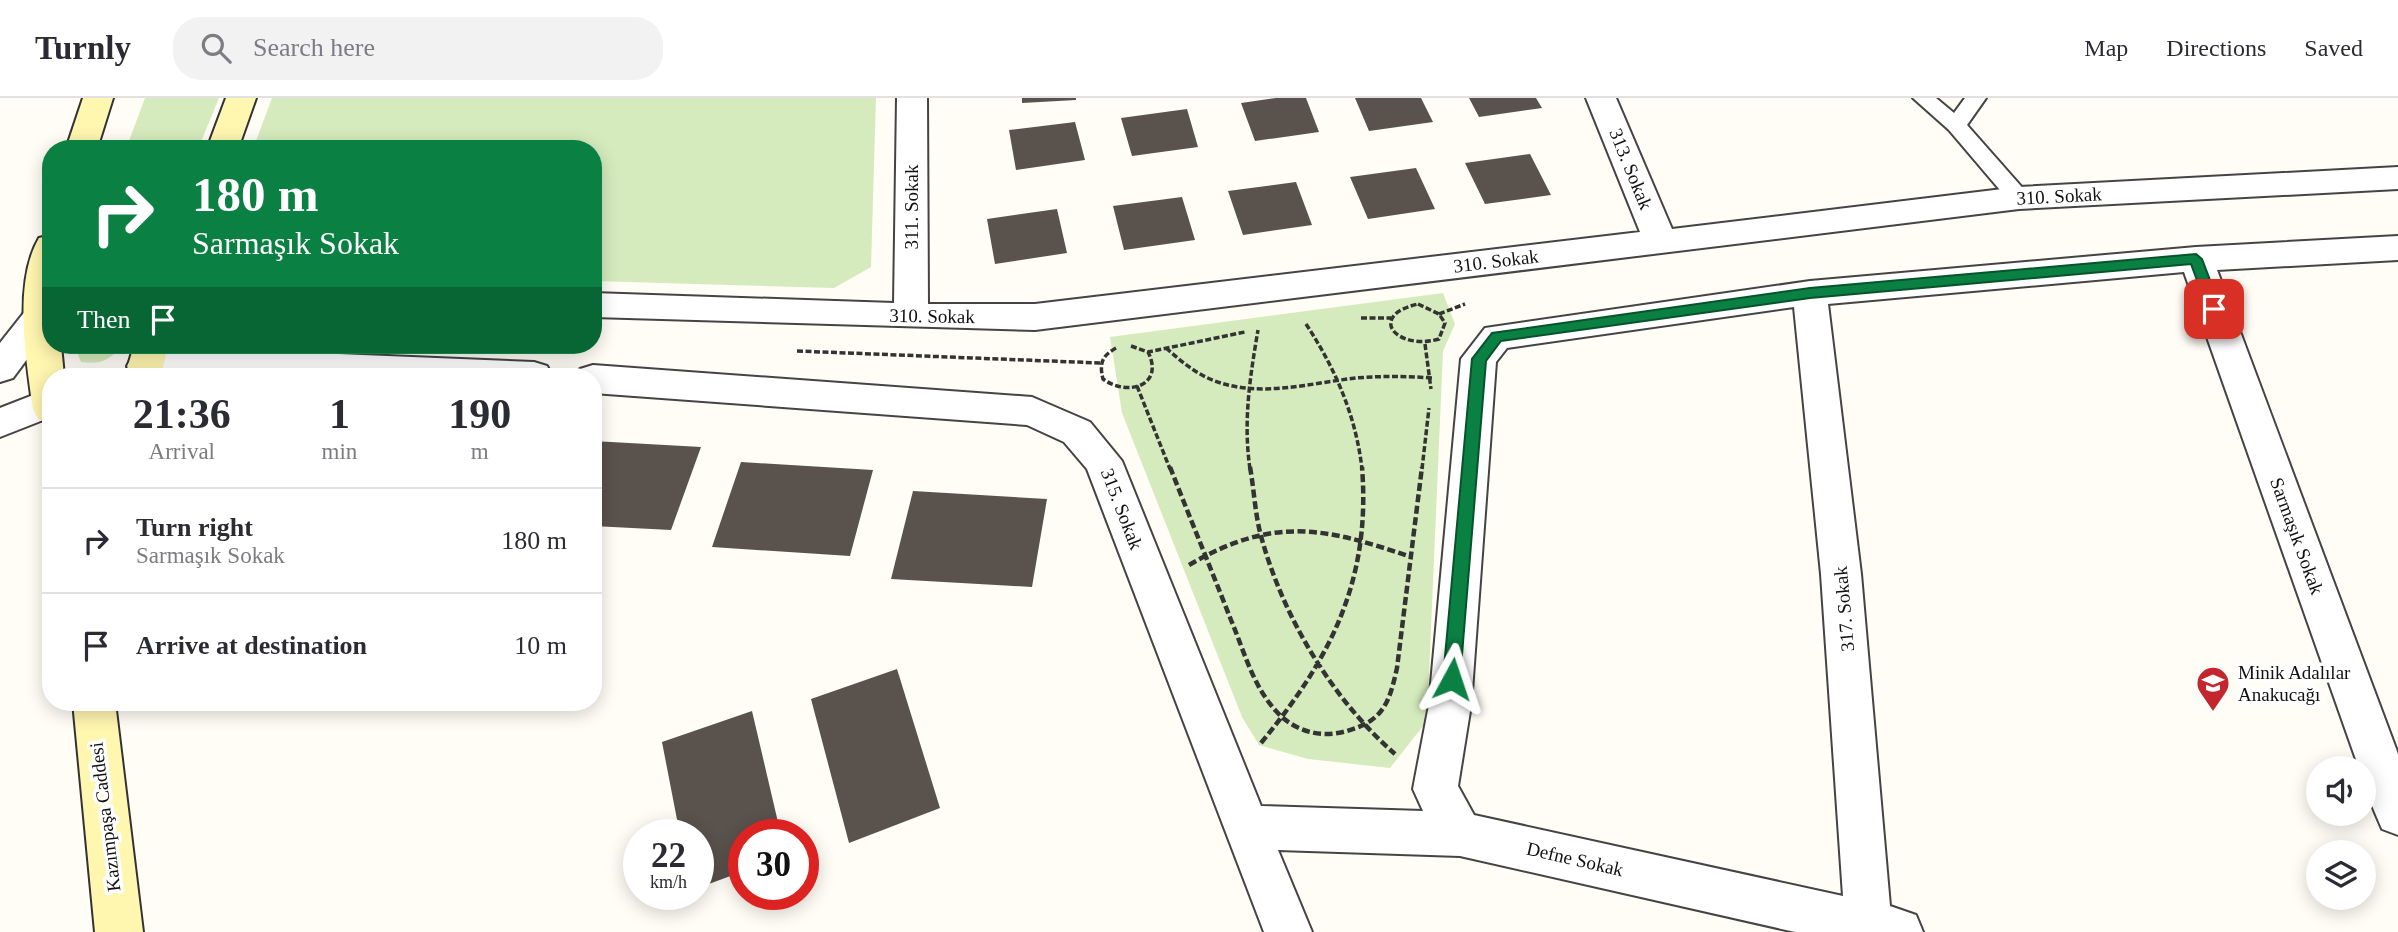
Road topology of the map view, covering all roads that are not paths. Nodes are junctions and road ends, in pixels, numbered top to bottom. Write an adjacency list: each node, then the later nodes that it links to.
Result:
1 (98, 98): 8 (main road)
2 (240, 98): 9 (main road)
3 (912, 98): 18 (street, 311. Sokak)
4 (1601, 98): 12 (street, 313. Sokak)
5 (1923, 98): 7 (lane)
6 (1976, 98): 7 (lane)
7 (1956, 125): 11 (lane)
8 (84, 140)
9 (225, 140)
10 (2398, 178): 11 (street, 310. Sokak)
11 (2019, 198): 12 (street, 310. Sokak)
12 (1660, 240): 18 (street, 310. Sokak)
13 (2398, 248): 14 (street)
14 (2196, 259): 15 (street); 27 (street, Sarmaşık Sokak)
15 (1810, 293): 29 (street); 30 (street, 317. Sokak)
16 (602, 305): 18 (street, 310. Sokak)
17 (42, 314): 20 (main road); 22 (street)
18 (911, 316)
19 (139, 366): 21 (street)
20 (44, 368)
21 (355, 368)
22 (0, 369)
23 (602, 380): 28 (street, 315. Sokak)
24 (42, 407): 25 (street)
25 (0, 423)
26 (95, 711): 31 (main road, Kazımpaşa Caddesi)
27 (2398, 814)
28 (1245, 827): 29 (street, Defne Sokak); 32 (street, 315. Sokak)
29 (1460, 834): 30 (street, Defne Sokak)
30 (1884, 929)
31 (119, 932)
32 (1288, 932)

